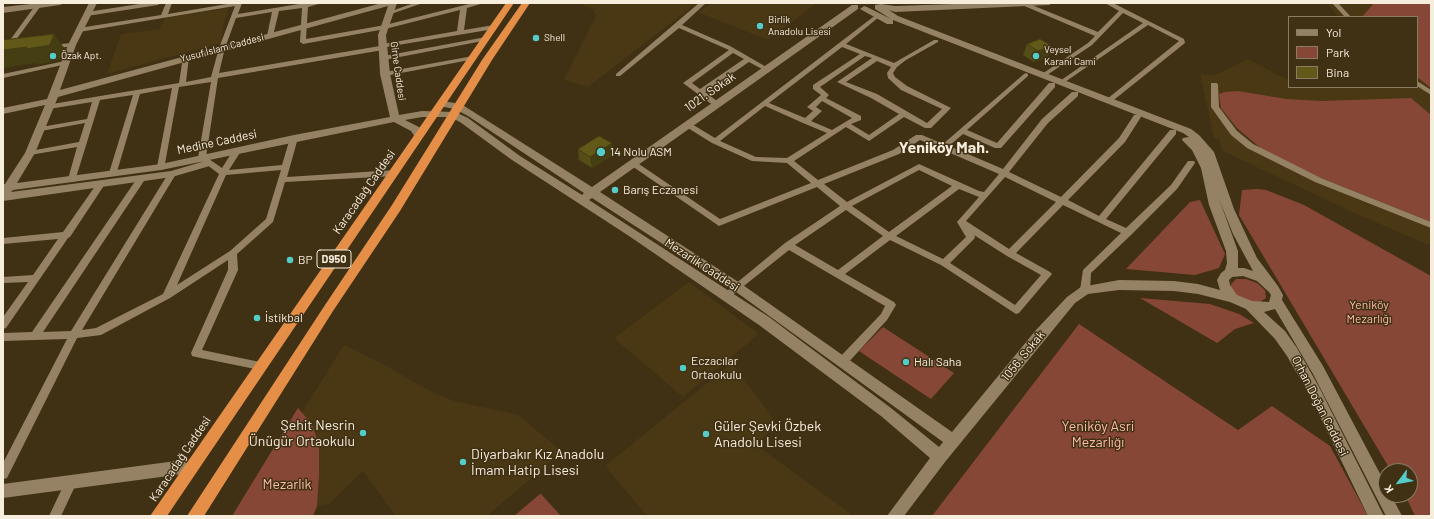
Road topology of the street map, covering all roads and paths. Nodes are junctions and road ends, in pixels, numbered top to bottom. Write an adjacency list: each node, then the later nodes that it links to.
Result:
1 (60, 3): 16 (street)
2 (93, 3): 27 (street)
3 (158, 3): 18 (street)
4 (169, 3): 28 (street)
5 (238, 3): 28 (street); 30 (street)
6 (319, 3): 19 (street)
7 (392, 3): 26 (street, Girne Caddesi); 35 (street, Yusuf İslam Caddesi)
8 (420, 3): 26 (street)
9 (481, 3): 20 (street)
10 (510, 3): 34 (highway, Karacadağ Caddesi / D950)
11 (526, 3): 80 (highway, D950)
12 (703, 3): 32 (street)
13 (1049, 3): 17 (street)
14 (1108, 3): 25 (street)
15 (1335, 3): 29 (street)
16 (39, 4): 23 (street); 49 (street)
17 (1024, 4): 22 (street); 38 (street)
18 (133, 5): 27 (street)
19 (305, 5): 24 (street); 35 (street)
20 (464, 7): 33 (street); 37 (street)
21 (855, 7): 22 (street); 58 (street, 1021. Sokak)
22 (879, 8): 41 (street); 42 (street); 63 (street)
23 (3, 10)
24 (276, 10): 30 (street); 39 (street)
25 (1123, 10): 31 (street); 38 (street)
26 (389, 13): 33 (street, Girne Caddesi)
27 (87, 14): 36 (street)
28 (164, 16): 36 (street)
29 (1347, 16)
30 (233, 17): 46 (street)
31 (1148, 22): 65 (street); 76 (street)
32 (678, 25): 47 (street); 60 (street)
33 (385, 27): 35 (street); 44 (street, Girne Caddesi)
34 (494, 27): 37 (street); 40 (highway, Karacadağ Caddesi / D950)
35 (303, 28): 39 (street, Yusuf İslam Caddesi)
36 (79, 30): 43 (street)
37 (460, 32): 44 (street)
38 (1099, 35): 63 (street)
39 (270, 36): 46 (street, Yusuf İslam Caddesi)
40 (486, 39): 52 (street); 53 (highway, Karacadağ Caddesi / D950)
41 (936, 41): 57 (street); 61 (street)
42 (841, 44): 50 (street); 77 (street)
43 (72, 45): 45 (street); 56 (street)
44 (383, 47): 52 (street, Girne Caddesi); 64 (street)
45 (43, 48)
46 (222, 48): 51 (street, Yusuf İslam Caddesi); 64 (street)
47 (733, 50): 55 (street); 69 (street)
48 (13, 52): 49 (street)
49 (3, 53)
50 (865, 53): 54 (street); 73 (street)
51 (186, 57): 67 (street); 75 (street, Yusuf İslam Caddesi)
52 (384, 58): 59 (street, Girne Caddesi)
53 (473, 58): 59 (street); 79 (highway, Karacadağ Caddesi / D950)
54 (877, 58): 57 (street); 82 (street)
55 (748, 59): 58 (street); 69 (street)
56 (65, 63): 62 (street); 75 (street)
57 (895, 66): 89 (street)
58 (766, 69): 78 (street, 1021. Sokak)
59 (385, 74): 85 (street, Girne Caddesi)
60 (618, 75)
61 (1026, 75): 65 (street); 91 (street)
62 (3, 76)
63 (1044, 76): 65 (street)
64 (215, 78): 67 (street); 102 (street)
65 (1057, 84): 72 (street); 76 (street); 91 (street)
66 (1418, 84): 71 (street)
67 (179, 85): 70 (street); 106 (street)
68 (1214, 85): 127 (street)
69 (701, 92): 78 (street)
70 (137, 93): 74 (street); 109 (street)
71 (1431, 93)
72 (1075, 94): 83 (street); 111 (street)
73 (821, 98): 86 (street); 87 (street)
74 (98, 99): 75 (street); 84 (street)
75 (51, 101): 81 (street, Yusuf İslam Caddesi); 90 (street)
76 (1110, 101): 140 (street)
77 (764, 103): 86 (street); 97 (street)
78 (717, 104): 88 (street, 1021. Sokak)
79 (438, 108): 80 (street, Mezarlık Caddesi); 85 (street, Medine Caddesi); 94 (highway, Karacadağ Caddesi / D950)
80 (455, 110): 122 (street, Mezarlık Caddesi); 164 (highway, D950)
81 (3, 111)
82 (904, 114): 87 (street); 89 (street)
83 (1137, 117): 92 (street); 123 (street)
84 (91, 120): 90 (street); 98 (street)
85 (395, 120): 94 (street); 96 (street, Medine Caddesi)
86 (806, 120): 93 (street)
87 (846, 124): 93 (street)
88 (687, 125): 97 (street); 105 (street, 1021. Sokak)
89 (928, 126): 95 (street)
90 (41, 129): 101 (street)
91 (962, 131): 99 (street)
92 (1173, 132): 125 (street); 136 (street)
93 (832, 133): 103 (street)
94 (419, 135): 110 (highway, Karacadağ Caddesi / D950)
95 (919, 137): 99 (street); 117 (street)
96 (294, 138): 100 (street, Medine Caddesi); 107 (street)
97 (715, 141): 103 (street)
98 (82, 144): 101 (street); 113 (street)
99 (944, 147): 111 (street)
100 (236, 151): 102 (street, Medine Caddesi); 108 (street)
101 (30, 153): 119 (street)
102 (206, 160): 106 (street, Medine Caddesi); 108 (street); 112 (street)
103 (789, 161): 117 (street)
104 (1191, 163): 128 (street)
105 (633, 164): 117 (street); 122 (street, 1021. Sokak)
106 (161, 167): 109 (street, Medine Caddesi)
107 (286, 167): 108 (street); 115 (street)
108 (223, 172): 146 (street)
109 (113, 173): 113 (street, Medine Caddesi)
110 (395, 173): 115 (street); 155 (highway, Karacadağ Caddesi / D950)
111 (1004, 173): 120 (street); 123 (street)
112 (172, 174): 114 (street); 151 (street)
113 (72, 179): 119 (street, Medine Caddesi)
114 (141, 179): 116 (street); 152 (street)
115 (282, 180): 133 (street)
116 (102, 184): 121 (street); 129 (street)
117 (818, 184): 124 (street)
118 (959, 186): 120 (street); 124 (street); 130 (street)
119 (7, 188): 121 (street)
120 (986, 195): 126 (street)
121 (3, 196)
122 (587, 196): 141 (street, Mezarlık Caddesi); 145 (street, Mezarlık Caddesi)
123 (1062, 201): 125 (street); 134 (street)
124 (846, 206): 130 (street); 132 (street)
125 (1101, 219): 128 (street)
126 (961, 222): 134 (street); 135 (street)
127 (1431, 225)
128 (1128, 233): 143 (street)
129 (67, 234): 131 (street); 138 (street)
130 (889, 236): 135 (street); 137 (street)
131 (3, 241)
132 (788, 245): 137 (street); 141 (street)
133 (233, 253): 146 (street); 155 (street)
134 (1010, 254): 135 (street)
135 (944, 263)
136 (1230, 273): 140 (street); 142 (street)
137 (838, 274): 154 (street)
138 (36, 278): 139 (street); 150 (street)
139 (3, 280)
140 (1268, 283): 148 (street)
141 (736, 286): 145 (street); 154 (street, Mezarlık Caddesi)
142 (1224, 286): 144 (street); 147 (street)
143 (1084, 290): 144 (street); 156 (street, 1056. Sokak)
144 (1198, 290): 147 (street)
145 (727, 295): 157 (street, Mezarlık Caddesi)
146 (167, 296): 151 (street)
147 (1233, 298): 149 (street)
148 (1276, 300): 149 (street); 167 (street)
149 (1250, 306): 166 (street, Orhan Doğan Caddesi)
150 (3, 325)
151 (74, 335): 152 (street); 159 (street)
152 (35, 336): 153 (street)
153 (3, 337)
154 (842, 362): 156 (street, Mezarlık Caddesi)
155 (260, 366): 158 (highway, Karacadağ Caddesi / D950)
156 (954, 442): 157 (street, 1056. Sokak)
157 (940, 457): 165 (street, 1056. Sokak)
158 (191, 466): 160 (street); 163 (highway, Karacadağ Caddesi / D950)
159 (3, 474)
160 (71, 482): 161 (street); 162 (street)
161 (3, 491)
162 (55, 516)
163 (158, 516)
164 (195, 516)
165 (895, 516)
166 (1376, 516)
167 (1394, 516)

